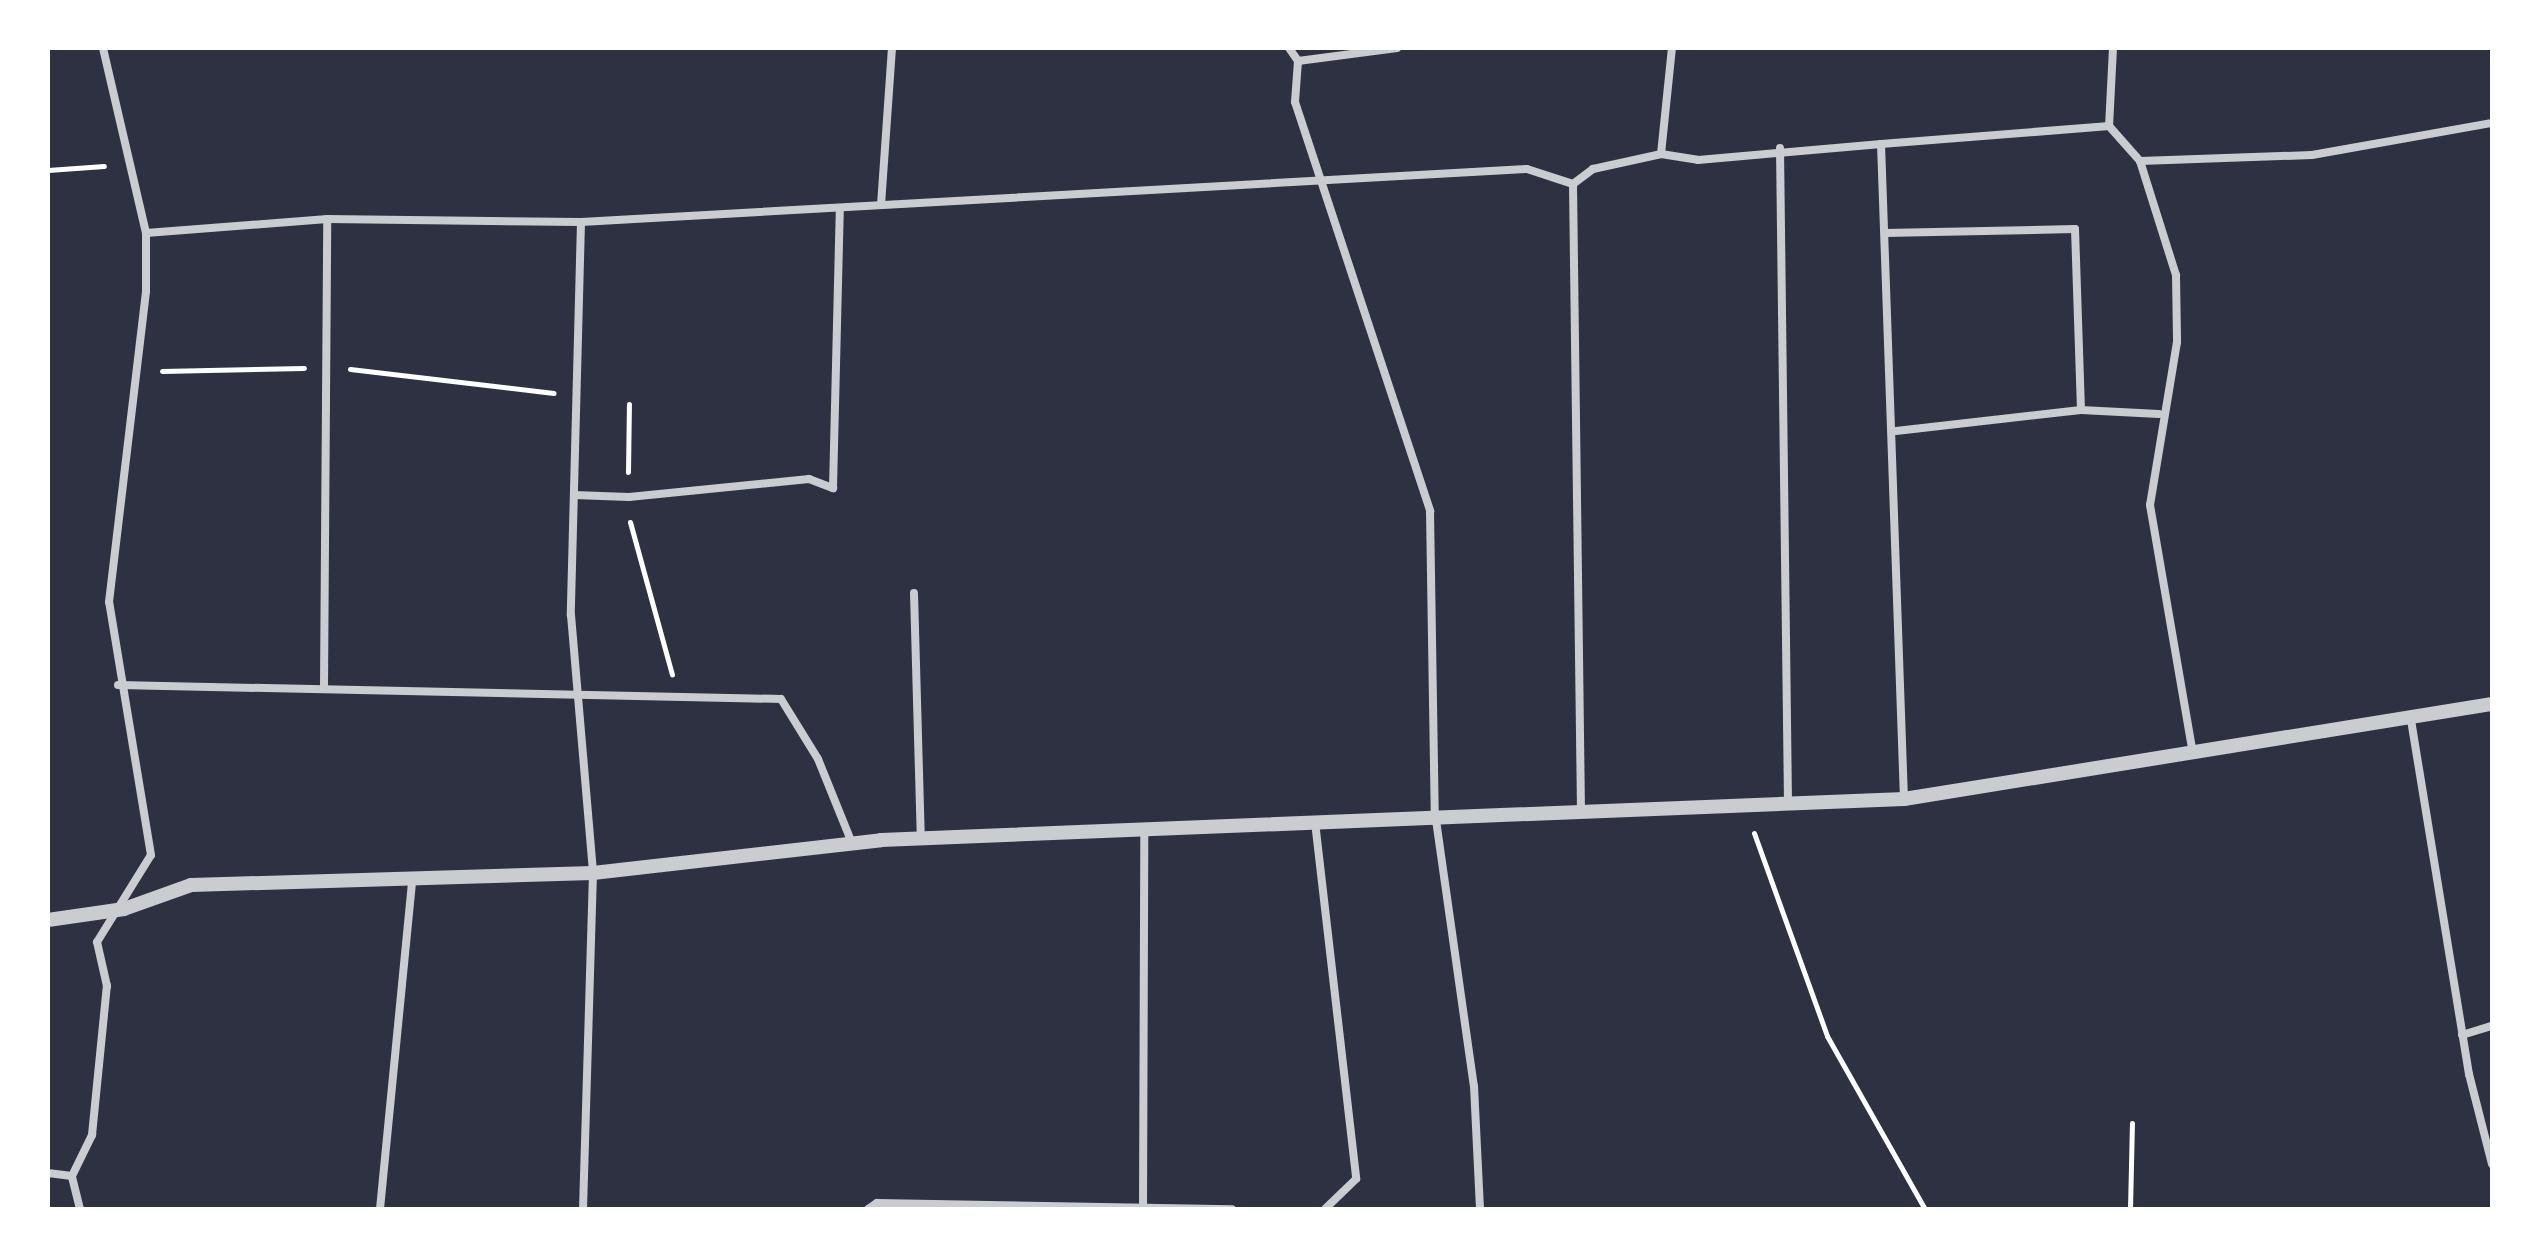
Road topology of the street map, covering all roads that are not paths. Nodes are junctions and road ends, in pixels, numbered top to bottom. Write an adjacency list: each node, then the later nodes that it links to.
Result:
1 (103, 48): 20 (street)
2 (892, 48): 16 (street)
3 (1289, 48): 7 (street)
4 (1397, 48): 7 (street)
5 (1672, 48): 12 (street)
6 (2113, 48): 9 (street)
7 (1298, 61): 14 (street)
8 (2492, 123): 13 (street)
9 (2109, 126): 10 (street); 13 (street)
10 (1881, 144): 11 (street); 21 (street)
11 (1780, 148): 12 (street); 34 (street)
12 (1661, 154): 15 (street)
13 (2140, 161): 23 (street)
14 (1326, 182): 15 (street); 16 (street); 36 (street)
15 (1573, 184): 35 (street)
16 (881, 205): 17 (street)
17 (840, 208): 19 (street); 25 (street)
18 (327, 219): 19 (street); 20 (street); 28 (street)
19 (581, 222): 25 (street)
20 (146, 233): 27 (street)
21 (1885, 233): 22 (street); 24 (street)
22 (2081, 410): 23 (street); 24 (street)
23 (2159, 414): 32 (street)
24 (1896, 431): 33 (street)
25 (574, 495): 29 (street)
26 (914, 593): 39 (street)
27 (118, 685): 28 (street); 43 (street)
28 (324, 687): 29 (street)
29 (578, 699): 40 (street); 41 (street)
30 (2492, 704): 31 (street)
31 (2411, 720): 32 (street); 46 (street)
32 (2194, 754): 33 (street)
33 (1904, 799): 34 (street)
34 (1788, 805): 35 (street)
35 (1581, 811): 36 (street)
36 (1435, 813): 37 (street); 57 (street)
37 (1314, 819): 38 (street); 56 (street)
38 (1144, 827): 39 (street); 50 (street)
39 (921, 838): 40 (street)
40 (852, 843): 41 (street)
41 (593, 873): 42 (street); 53 (street)
42 (412, 880): 43 (street); 52 (street)
43 (124, 909): 44 (street); 49 (street)
44 (48, 920)
45 (2492, 1026): 46 (street)
46 (2462, 1035): 47 (street)
47 (2492, 1164)
48 (48, 1173): 49 (street)
49 (72, 1176): 51 (street)
50 (1143, 1208): 54 (street); 55 (street)
51 (80, 1209)
52 (380, 1209)
53 (583, 1209)
54 (868, 1209)
55 (1232, 1209)
56 (1325, 1209)
57 (1480, 1209)

